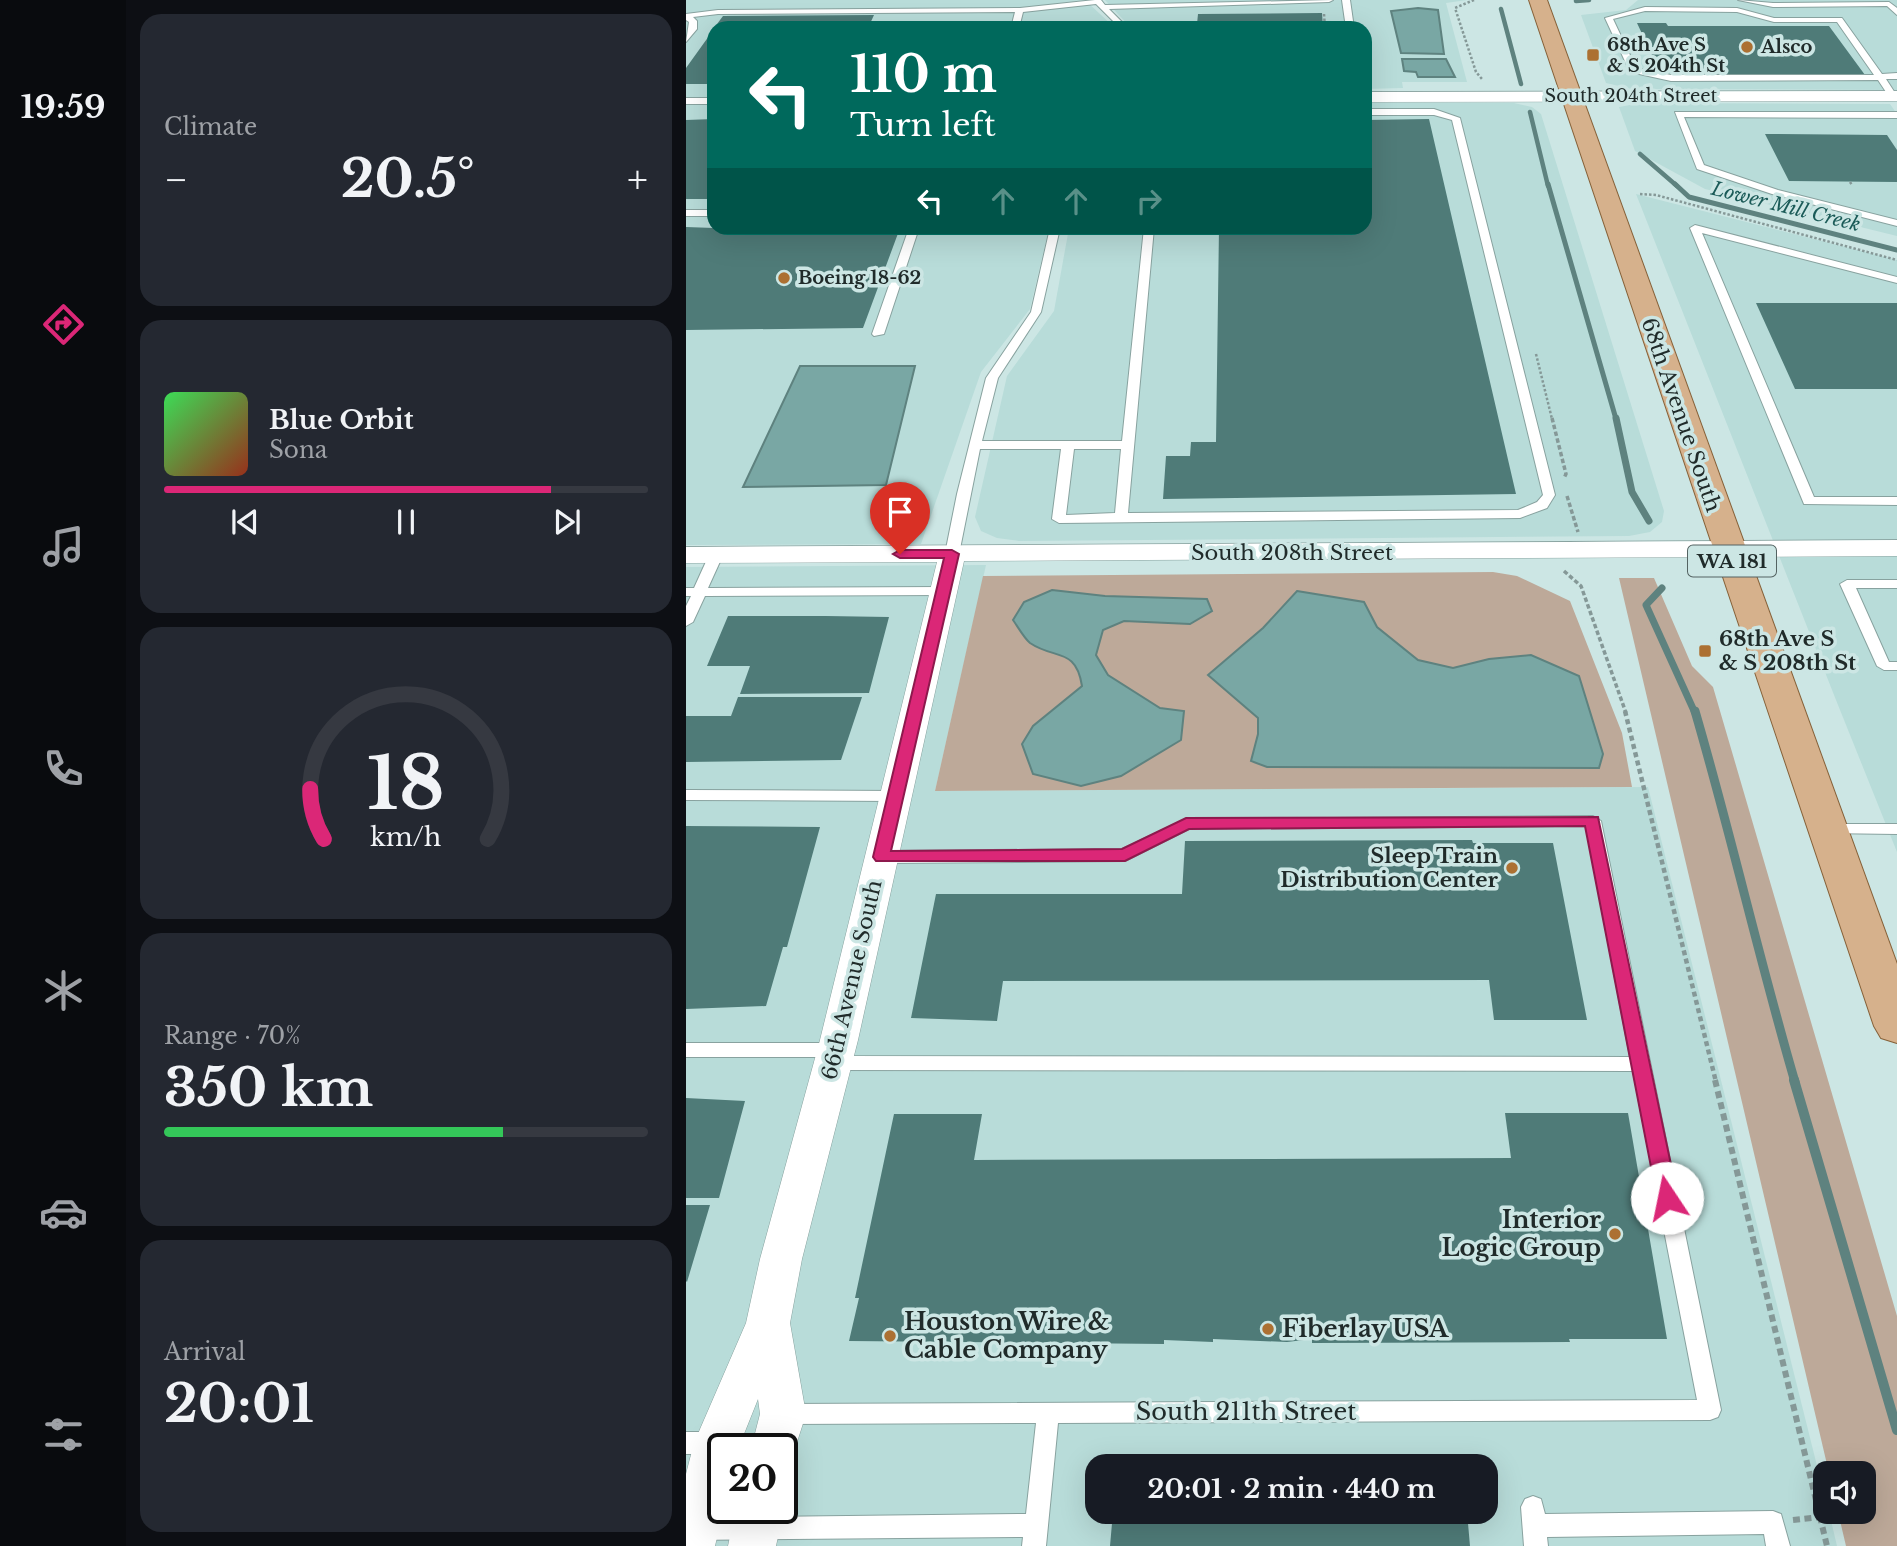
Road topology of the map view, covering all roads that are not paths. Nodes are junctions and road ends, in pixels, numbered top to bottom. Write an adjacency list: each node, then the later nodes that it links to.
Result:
1 (1329, 0): 6 (lane)
2 (1346, 0): 12 (lane)
3 (1538, 0): 16 (main road, 68th Avenue South / WA 181)
4 (1742, 0): 8 (lane)
5 (697, 2): 9 (lane)
6 (1099, 3): 7 (lane); 11 (lane)
7 (1020, 10): 9 (lane); 10 (lane)
8 (1897, 13)
9 (686, 16): 13 (lane)
10 (1017, 21)
11 (1117, 21)
12 (1349, 21)
13 (686, 40)
14 (1897, 76): 15 (lane)
15 (1880, 77): 15 (lane); 18 (lane)
16 (1570, 96): 17 (street, South 204th Street); 18 (street, South 204th Street); 37 (main road, 68th Avenue South / WA 181)
17 (1372, 97)
18 (1896, 97)
19 (686, 101): 20 (lane)
20 (707, 101)
21 (1372, 112): 35 (lane)
22 (1897, 115): 25 (lane)
23 (686, 213): 24 (lane)
24 (707, 213)
25 (1897, 223)
26 (912, 235): 30 (lane)
27 (1053, 235): 31 (lane)
28 (1148, 235): 33 (lane)
29 (1897, 280): 34 (lane)
30 (878, 334)
31 (975, 445): 32 (lane); 38 (lane)
32 (1069, 445): 33 (lane); 35 (lane)
33 (1128, 445): 35 (lane)
34 (1897, 501)
35 (1121, 517)
36 (1897, 548): 37 (street, South 208th Street)
37 (1728, 549): 38 (street, South 208th Street); 48 (main road, 68th Avenue South / WA 181)
38 (952, 554): 40 (street, South 208th Street); 42 (street, 66th Avenue South)
39 (686, 555): 40 (street, South 208th Street)
40 (716, 555): 43 (lane)
41 (1897, 584): 45 (lane)
42 (944, 591): 43 (lane); 47 (street, 66th Avenue South)
43 (693, 592): 44 (lane)
44 (686, 622)
45 (1897, 666)
46 (686, 795): 47 (lane)
47 (896, 796): 50 (street, 66th Avenue South)
48 (1826, 829): 49 (lane); 51 (main road, 68th Avenue South / WA 181)
49 (1897, 829)
50 (881, 857): 53 (street, 66th Avenue South); 54 (lane)
51 (1897, 1026)
52 (686, 1050): 53 (lane)
53 (834, 1057): 54 (lane); 55 (street, 66th Avenue South)
54 (1641, 1065): 56 (lane, South 211th Street)
55 (768, 1323): 57 (street, 66th Avenue South); 58 (street, 66th Avenue South)
56 (1048, 1413): 57 (lane, South 211th Street); 62 (lane)
57 (779, 1432)
58 (702, 1443): 61 (street, 66th Avenue South)
59 (1534, 1527): 63 (lane)
60 (756, 1528): 61 (lane); 62 (lane)
61 (691, 1535)
62 (1035, 1535)
63 (1778, 1546)

